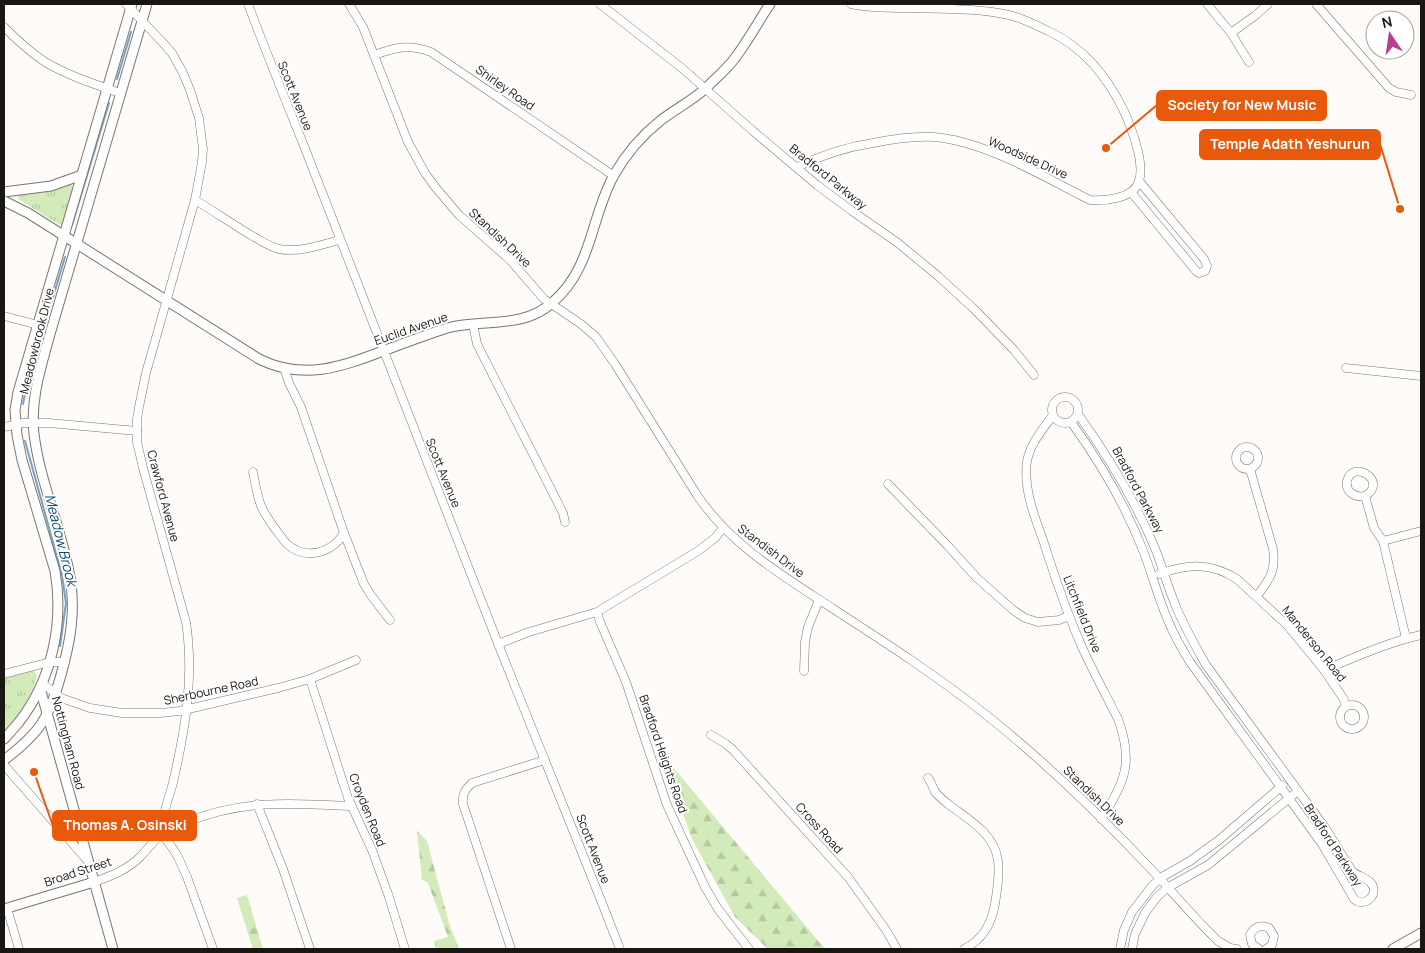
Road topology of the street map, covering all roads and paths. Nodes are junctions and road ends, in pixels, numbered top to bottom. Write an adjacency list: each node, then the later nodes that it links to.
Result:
1 (147, 4): 11 (street, Meadowbrook Drive)
2 (248, 4): 29 (street, Scott Avenue)
3 (349, 4): 14 (street, Standish Drive)
4 (600, 4): 17 (street, Bradford Parkway)
5 (770, 4): 17 (street, Euclid Avenue)
6 (851, 4): 23 (street)
7 (1207, 4): 13 (street)
8 (1268, 4): 13 (street)
9 (1315, 4): 19 (street)
10 (129, 5): 11 (street, Crawford Avenue); 16 (street, Meadowbrook Drive)
11 (142, 20): 18 (street, Meadowbrook Drive); 26 (street, Crawford Avenue)
12 (4, 27): 16 (street)
13 (1231, 33): 15 (street)
14 (374, 55): 22 (street, Shirley Road); 32 (street, Standish Drive)
15 (1249, 62)
16 (107, 88): 18 (street); 21 (street, Meadowbrook Drive)
17 (705, 89): 20 (street, Bradford Parkway); 22 (street, Euclid Avenue)
18 (120, 93): 30 (street, Meadowbrook Drive)
19 (1411, 95)
20 (797, 167): 25 (street, Woodside Drive); 39 (street, Bradford Parkway)
21 (82, 175): 24 (street); 28 (street, Meadowbrook Drive)
22 (614, 176): 32 (street, Euclid Avenue)
23 (1139, 181): 25 (street); 25 (street)
24 (4, 192)
25 (1130, 192)
26 (195, 200): 29 (street); 31 (street, Crawford Avenue)
27 (4, 201): 28 (street, Euclid Avenue)
28 (64, 236): 30 (street, Euclid Avenue); 35 (street, Meadowbrook Drive)
29 (339, 240): 36 (street, Scott Avenue)
30 (77, 244): 31 (street, Euclid Avenue); 44 (street, Meadowbrook Drive)
31 (167, 301): 37 (street, Euclid Avenue); 47 (street, Crawford Avenue)
32 (551, 304): 34 (street, Euclid Avenue); 53 (street, Standish Drive)
33 (4, 316): 35 (street)
34 (473, 324): 36 (street, Euclid Avenue); 52 (street)
35 (38, 325): 45 (street, Meadowbrook Drive)
36 (383, 351): 37 (street, Euclid Avenue); 66 (street, Scott Avenue)
37 (284, 368): 55 (street)
38 (1346, 368): 40 (street)
39 (1034, 375)
40 (1421, 376)
41 (1078, 414): 42 (street, Bradford Parkway); 43 (street); 57 (street, Bradford Parkway)
42 (1053, 415): 43 (street); 62 (street, Litchfield Drive)
43 (1071, 422): 58 (street, Bradford Parkway)
44 (34, 423): 45 (street); 47 (street); 69 (street, Meadowbrook Drive)
45 (16, 424): 46 (street); 68 (street, Meadowbrook Drive)
46 (4, 427)
47 (137, 430): 77 (street, Crawford Avenue)
48 (1250, 469): 59 (street)
49 (253, 472): 55 (street)
50 (888, 484): 62 (street)
51 (1365, 496): 56 (street)
52 (565, 522)
53 (723, 528): 60 (street, Standish Drive); 61 (street)
54 (1421, 531): 56 (street)
55 (344, 533): 63 (street)
56 (1384, 541): 65 (street)
57 (1164, 573): 58 (street, Manderson Road); 59 (street, Manderson Road); 85 (street, Bradford Parkway)
58 (1153, 577): 86 (street, Bradford Parkway)
59 (1257, 596): 70 (street, Manderson Road)
60 (819, 600): 71 (street); 91 (street, Standish Drive)
61 (597, 612): 66 (street); 107 (street, Bradford Heights Road)
62 (1069, 616): 91 (street, Litchfield Drive)
63 (390, 620)
64 (1421, 635): 65 (street)
65 (1406, 638): 70 (street)
66 (498, 644): 82 (street, Scott Avenue)
67 (356, 660): 73 (street, Sherbourne Road)
68 (50, 662): 69 (street); 72 (street); 74 (street, Meadowbrook Drive)
69 (65, 662): 75 (street, Meadowbrook Drive)
70 (1324, 670): 76 (street, Manderson Road)
71 (804, 671)
72 (4, 674)
73 (310, 679): 77 (street, Sherbourne Road); 90 (street, Croyden Road)
74 (41, 685): 75 (street, Sherbourne Road); 78 (street, Nottingham Road); 80 (street, Meadowbrook Drive)
75 (56, 694): 77 (street, Sherbourne Road); 78 (street, Meadowbrook Drive)
76 (1346, 706)
77 (187, 710): 92 (street, Crawford Avenue)
78 (48, 714): 81 (street, Meadowbrook Drive); 93 (street, Nottingham Road)
79 (711, 735): 108 (street, Cross Road)
80 (4, 740)
81 (4, 760)
82 (545, 760): 105 (street); 106 (street, Scott Avenue)
83 (4, 765): 93 (street)
84 (928, 778): 109 (street)
85 (1290, 780): 86 (street); 87 (street, Bradford Parkway)
86 (1281, 787): 88 (street, Bradford Parkway); 94 (street)
87 (1298, 791): 88 (street); 88 (street, Bradford Parkway)
88 (1289, 798): 96 (street)
89 (257, 804): 90 (street, Broad Street); 92 (street, Broad Street); 103 (street)
90 (351, 806): 104 (street, Croyden Road)
91 (1101, 819): 94 (street, Standish Drive)
92 (162, 834): 95 (street, Broad Street); 102 (street)
93 (87, 860): 95 (street, Nottingham Road)
94 (1159, 879): 96 (street, Standish Drive); 110 (street)
95 (94, 882): 97 (street, Broad Street); 101 (street, Nottingham Road)
96 (1167, 888): 111 (street); 112 (street, Standish Drive)
97 (5, 908): 100 (street)
98 (1421, 933): 115 (street)
99 (1255, 947): 113 (street); 114 (street)
100 (19, 949)
101 (113, 949)
102 (213, 949)
103 (310, 949)
104 (405, 949)
105 (511, 949)
106 (620, 949)
107 (749, 949)
108 (897, 949)
109 (964, 949)
110 (1120, 949)
111 (1132, 949)
112 (1237, 949)
113 (1242, 949)
114 (1266, 949)
115 (1393, 949)

